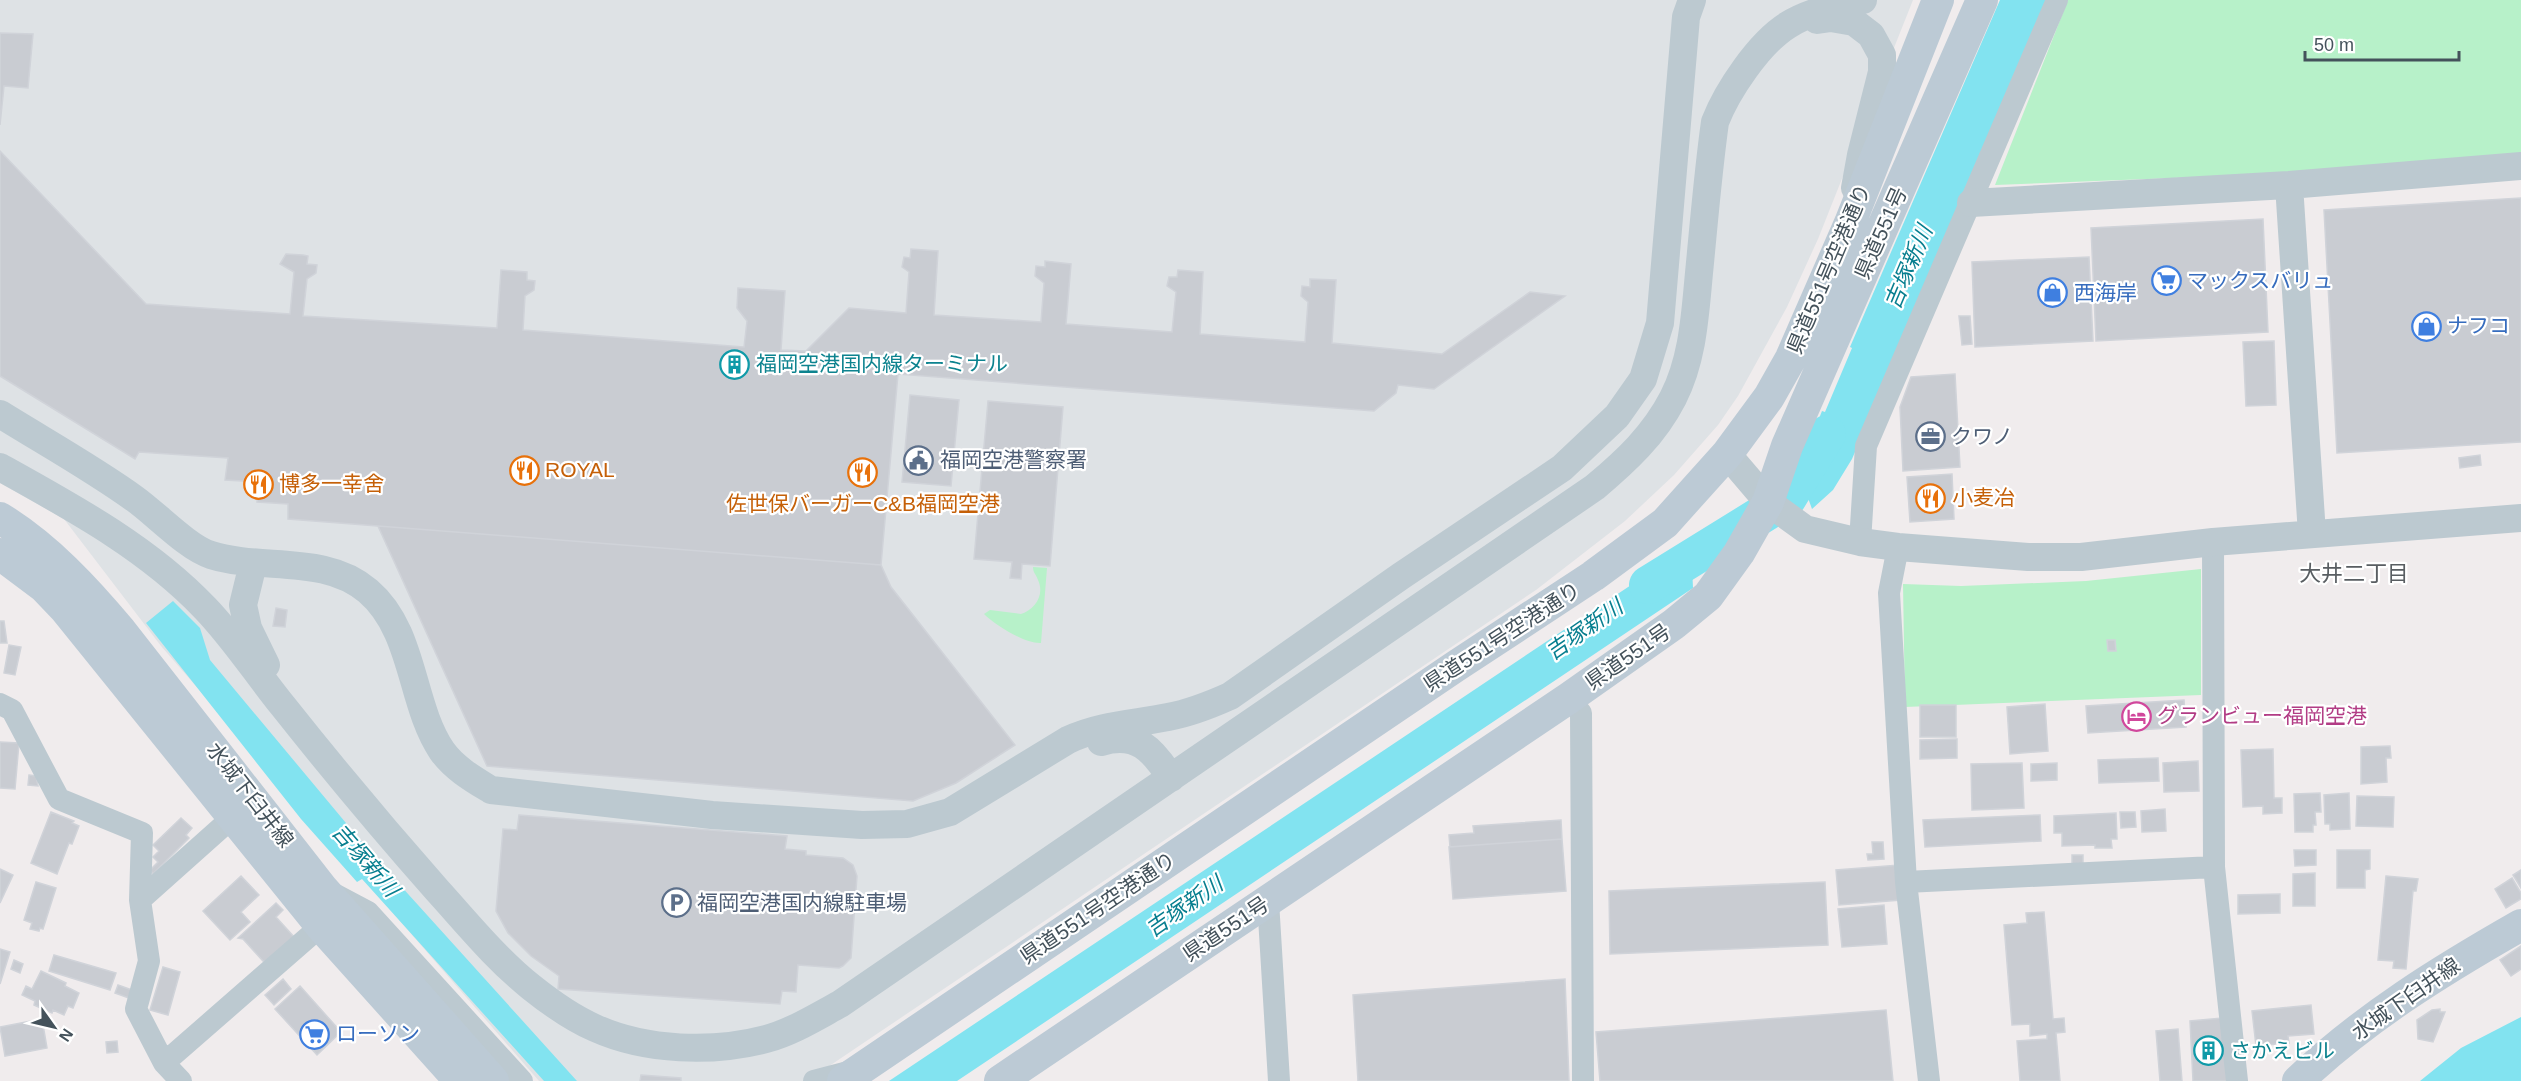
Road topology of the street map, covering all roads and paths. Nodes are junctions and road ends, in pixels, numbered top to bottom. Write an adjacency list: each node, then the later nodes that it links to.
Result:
1 (1692, 0): 26 (street)
2 (1863, 0): 6 (street)
3 (1938, 0): 10 (main road, 県道551号空港通り)
4 (1982, 0): 14 (main road, 県道551号)
5 (2057, 0): 9 (street)
6 (1787, 25): 10 (street); 27 (street)
7 (2521, 166): 8 (street)
8 (2289, 185): 9 (street); 17 (street)
9 (1971, 203): 18 (street)
10 (1850, 223): 12 (main road, 県道551号空港通り)
11 (0, 414): 22 (street)
12 (1727, 454): 14 (street); 37 (main road, 県道551号空港通り)
13 (0, 467): 25 (street)
14 (1759, 491): 18 (street); 23 (main road, 県道551号)
15 (0, 518): 31 (main road, 水城下臼井線)
16 (2521, 518): 17 (street)
17 (2312, 534): 19 (street)
18 (1860, 542): 20 (street)
19 (2213, 542): 20 (street); 29 (street)
20 (1898, 547): 30 (street)
21 (0, 554): 28 (main road, 水城下臼井線)
22 (253, 564): 25 (street); 26 (street)
23 (1569, 698): 33 (main road, 県道551号); 45 (street)
24 (0, 704): 32 (street)
25 (283, 706): 27 (street)
26 (1030, 764): 27 (street)
27 (1171, 778)
28 (233, 816): 32 (street); 35 (main road, 水城下臼井線)
29 (2214, 867): 30 (street); 47 (street)
30 (1906, 882): 46 (street)
31 (322, 888): 40 (main road, 水城下臼井線); 41 (street)
32 (140, 900): 36 (street)
33 (1268, 901): 43 (main road, 県道551号); 44 (street)
34 (2521, 925): 48 (main road, 水城下臼井線)
35 (321, 926): 36 (street); 39 (main road, 水城下臼井線)
36 (164, 1063): 38 (street)
37 (850, 1075): 42 (street)
38 (181, 1081)
39 (460, 1081)
40 (493, 1081)
41 (522, 1081)
42 (814, 1081)
43 (1000, 1081)
44 (1279, 1081)
45 (1583, 1081)
46 (1929, 1081)
47 (2237, 1081)
48 (2298, 1081)

